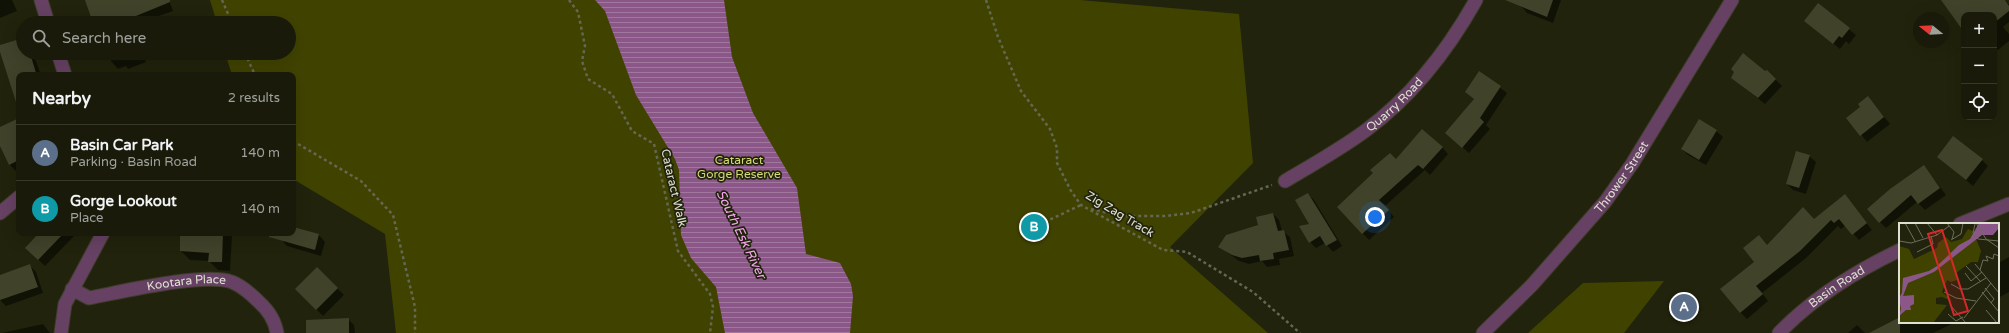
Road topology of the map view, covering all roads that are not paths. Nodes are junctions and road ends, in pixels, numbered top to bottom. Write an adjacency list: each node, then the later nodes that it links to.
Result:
1 (41, 0): 4 (street)
2 (1476, 0): 7 (street, Quarry Road)
3 (1732, 0): 17 (street, Thrower Street)
4 (46, 16)
5 (60, 60): 6 (street)
6 (64, 72)
7 (1285, 181)
8 (16, 200): 10 (street)
9 (2009, 204): 11 (street)
10 (0, 213)
11 (1962, 223)
12 (101, 236): 14 (street)
13 (1899, 250): 18 (street, Basin Road)
14 (72, 289): 15 (street); 16 (street, Kootara Place)
15 (61, 333)
16 (277, 333)
17 (1483, 333)
18 (1779, 333)

